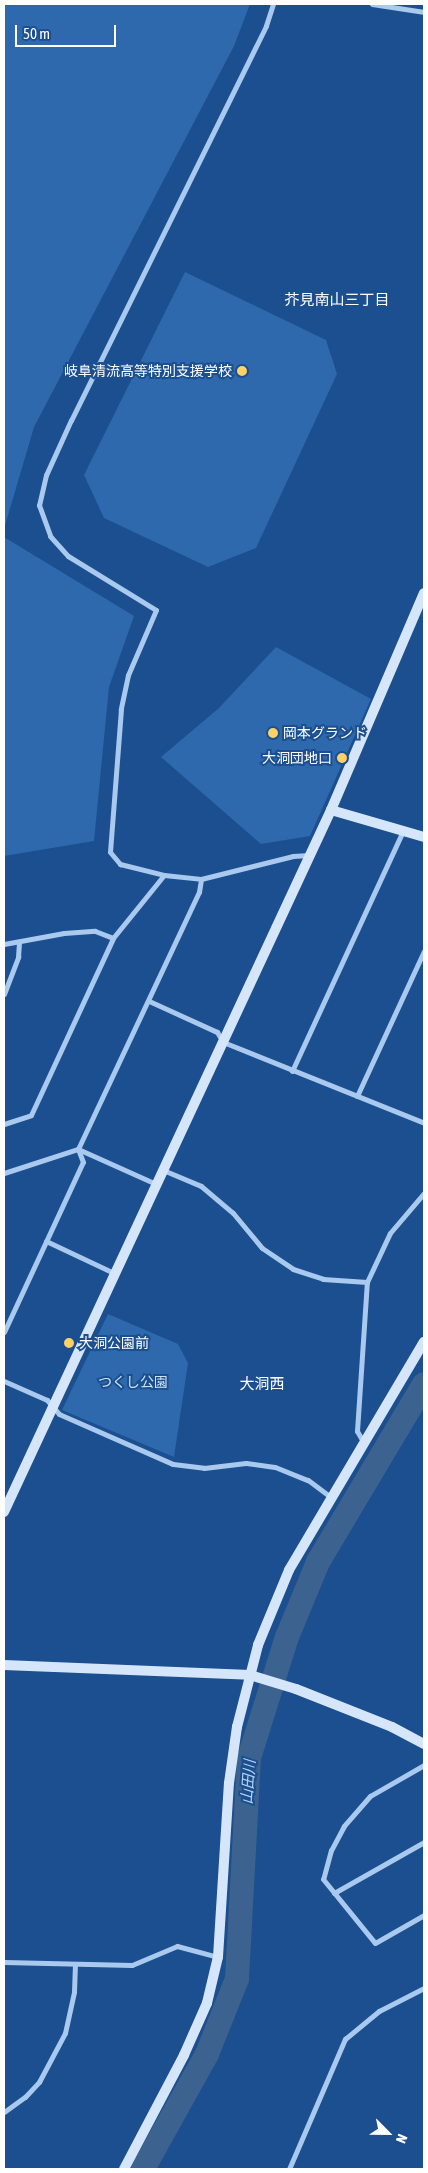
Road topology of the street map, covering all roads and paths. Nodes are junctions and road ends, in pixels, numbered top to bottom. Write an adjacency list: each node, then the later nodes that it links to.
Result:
1 (273, 4): 9 (street)
2 (372, 4): 3 (street)
3 (424, 12)
4 (424, 593): 5 (street)
5 (331, 810): 6 (street); 8 (street)
6 (403, 831): 7 (street); 18 (street)
7 (424, 837)
8 (308, 855): 10 (street); 17 (street)
9 (164, 875): 10 (street); 11 (street)
10 (201, 879): 16 (street)
11 (113, 938): 12 (street); 22 (street)
12 (18, 942): 13 (street); 15 (street)
13 (4, 944)
14 (424, 951): 19 (street)
15 (4, 994)
16 (148, 1002): 17 (street); 23 (street)
17 (223, 1042): 18 (street); 24 (street)
18 (292, 1071): 19 (street)
19 (357, 1096): 21 (street)
20 (424, 1114): 21 (street)
21 (422, 1122)
22 (4, 1124)
23 (78, 1149): 25 (street); 26 (street); 28 (street)
24 (162, 1170): 26 (street); 30 (street)
25 (4, 1173)
26 (156, 1184): 29 (street)
27 (424, 1193): 30 (street)
28 (46, 1241): 29 (street); 31 (street)
29 (114, 1273): 34 (street)
30 (367, 1282): 35 (street)
31 (4, 1332)
32 (424, 1342): 35 (street)
33 (4, 1381): 34 (street)
34 (52, 1407): 36 (street); 37 (street)
35 (365, 1444): 36 (street)
36 (332, 1498): 39 (street)
37 (4, 1512)
38 (4, 1665): 39 (street)
39 (250, 1675): 40 (street); 45 (street)
40 (424, 1744)
41 (424, 1765): 43 (street)
42 (424, 1842): 43 (street)
43 (334, 1893): 44 (street)
44 (424, 1915)
45 (218, 1957): 47 (street); 50 (street)
46 (4, 1962): 47 (street)
47 (75, 1965): 49 (street)
48 (424, 1988): 51 (street)
49 (4, 2112)
50 (124, 2169)
51 (289, 2169)

